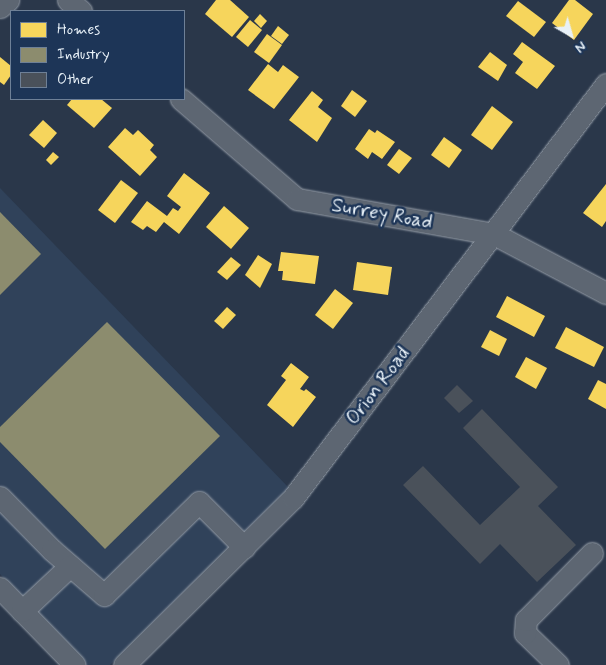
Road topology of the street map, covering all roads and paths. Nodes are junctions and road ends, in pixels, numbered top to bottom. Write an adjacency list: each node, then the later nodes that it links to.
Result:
1 (8, 0): 3 (street)
2 (68, 0): 4 (street)
3 (0, 7)
4 (80, 10)
5 (606, 84): 7 (street, Orion Road)
6 (183, 100): 7 (street, Surrey Road)
7 (494, 234): 8 (street, Surrey Road); 10 (street, Orion Road)
8 (606, 293)
9 (0, 497): 12 (street)
10 (244, 547): 12 (street); 16 (street, Orion Road)
11 (592, 553): 17 (street)
12 (70, 566): 14 (street)
13 (0, 588): 14 (street)
14 (22, 611): 15 (street)
15 (75, 665)
16 (124, 665)
17 (558, 665)

